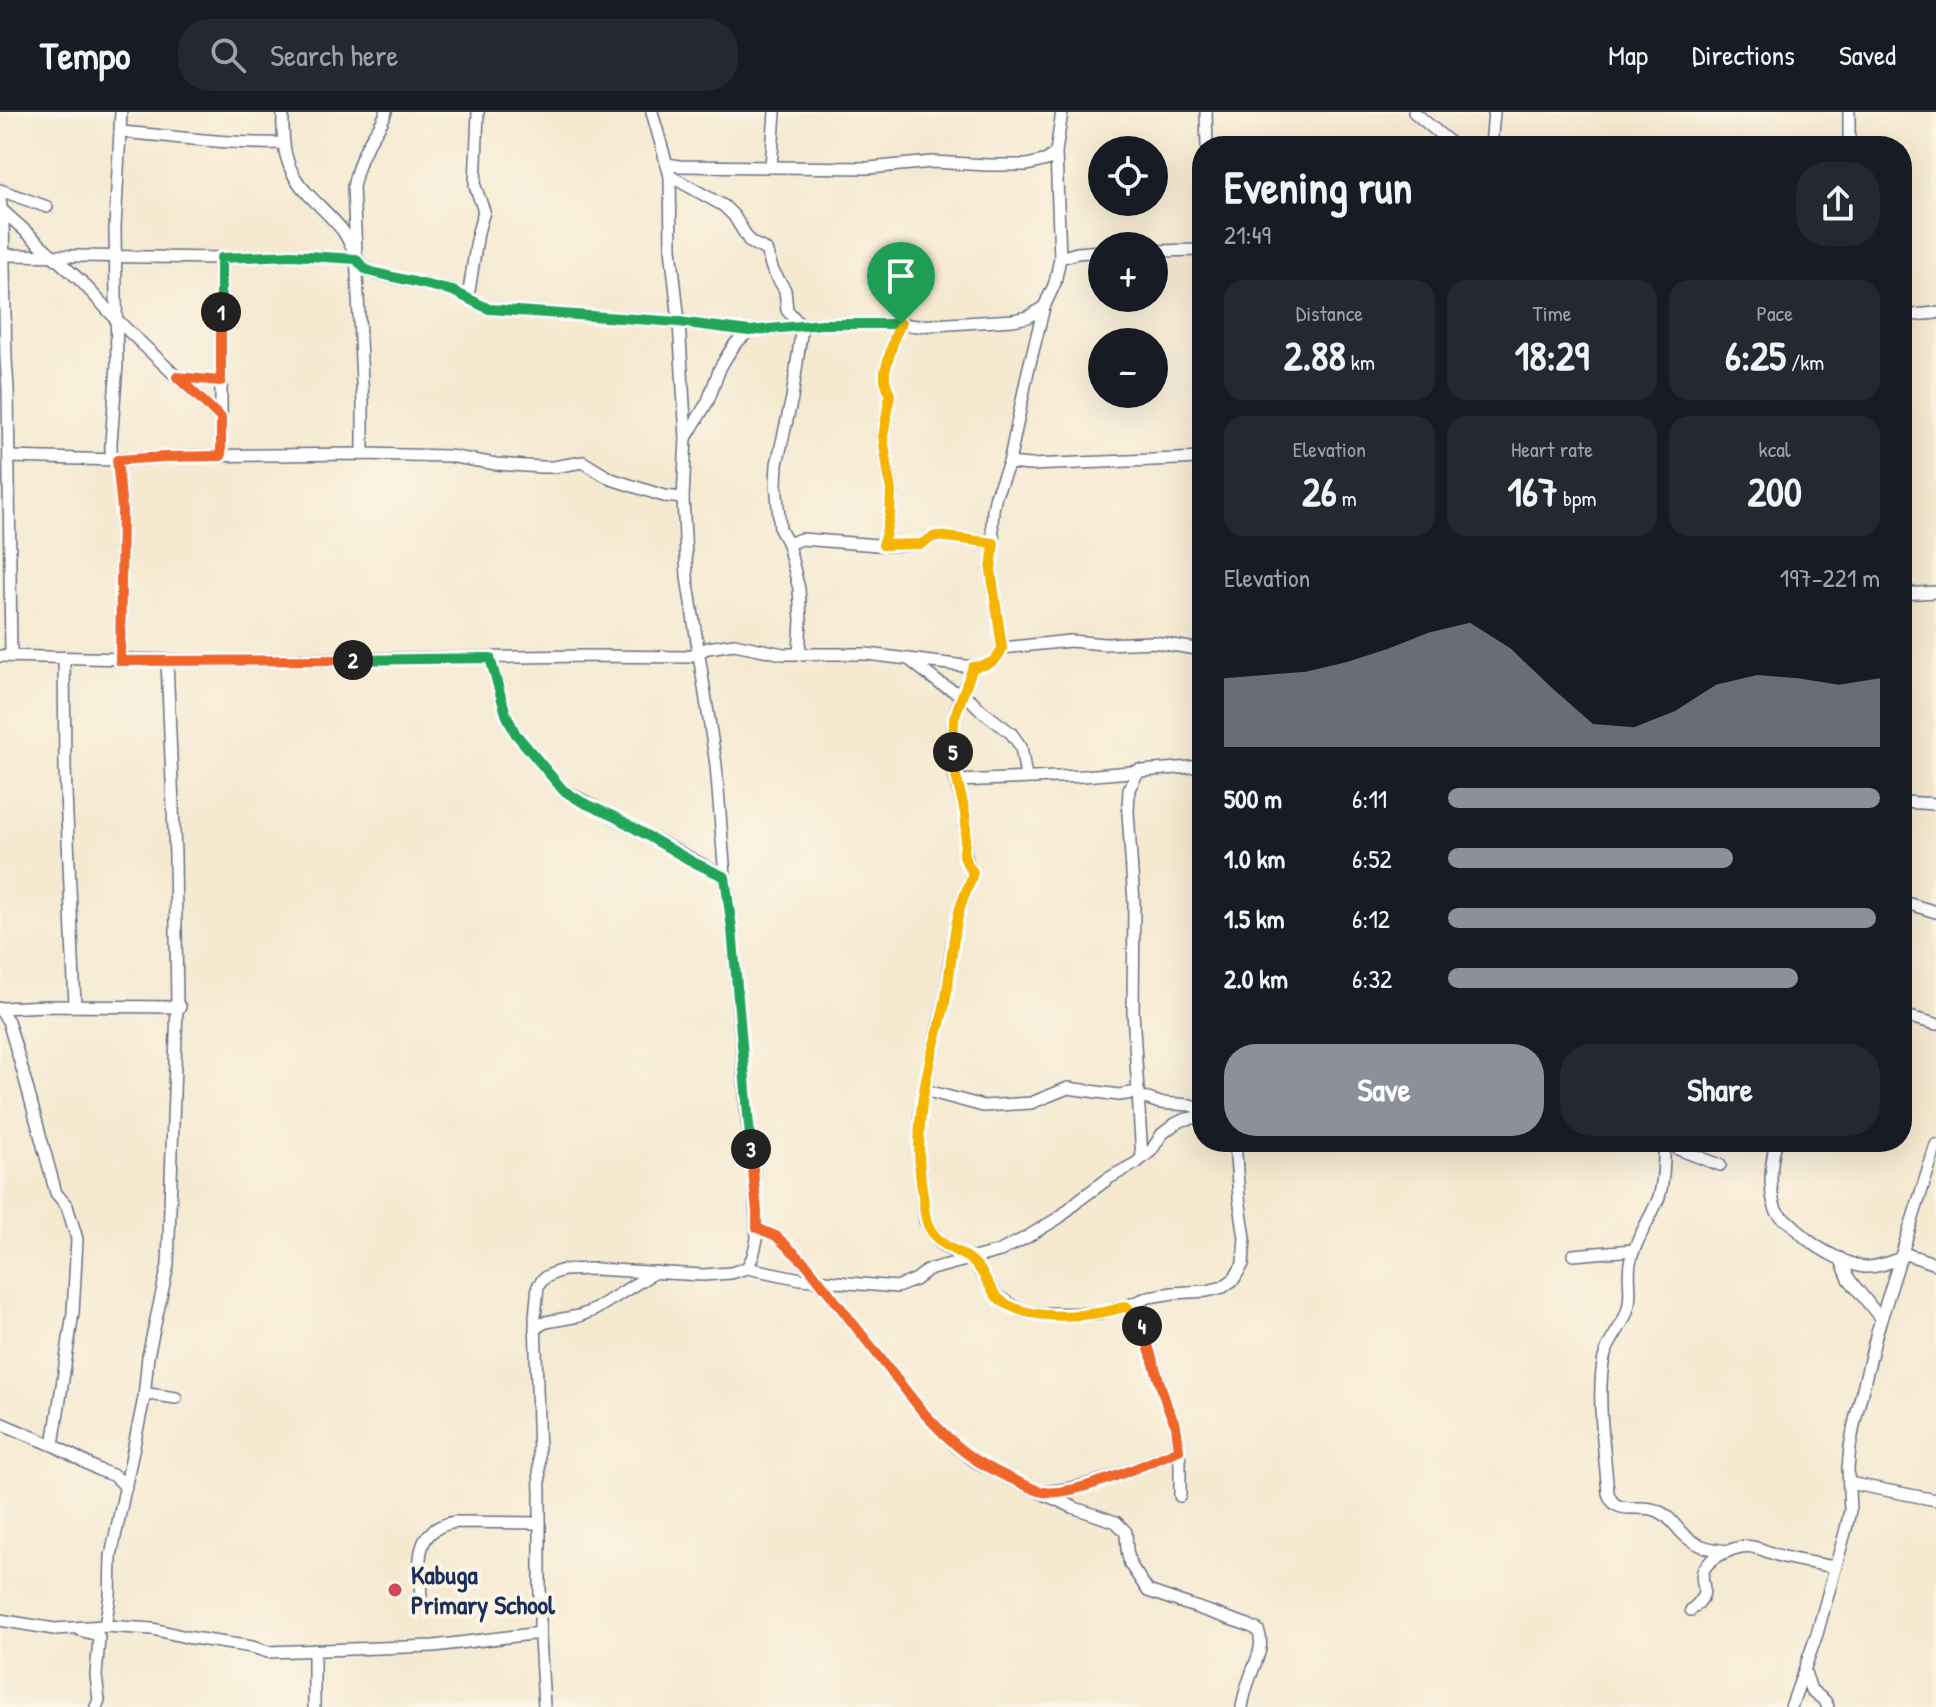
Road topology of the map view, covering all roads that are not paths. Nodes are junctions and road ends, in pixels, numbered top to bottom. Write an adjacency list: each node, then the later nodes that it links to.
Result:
1 (121, 112): 12 (street)
2 (283, 112): 17 (street)
3 (386, 112): 32 (street)
4 (478, 112): 33 (street)
5 (652, 112): 20 (street)
6 (775, 112): 19 (street)
7 (1062, 112): 18 (street)
8 (1206, 112): 13 (street)
9 (1414, 112): 14 (street)
10 (1494, 112): 15 (street)
11 (1849, 112): 16 (street)
12 (120, 132): 17 (street); 29 (street)
13 (1207, 136)
14 (1442, 136)
15 (1492, 136)
16 (1849, 136)
17 (283, 143): 32 (street)
18 (1056, 152): 19 (street); 31 (street)
19 (771, 167): 20 (street)
20 (669, 170): 38 (street); 40 (street)
21 (0, 190): 23 (street)
22 (1, 204): 27 (street); 28 (street)
23 (47, 207)
24 (1192, 250): 25 (street)
25 (1168, 251)
26 (1088, 252): 31 (street)
27 (3, 255): 28 (street); 44 (street)
28 (52, 255): 29 (street); 37 (street)
29 (117, 255): 30 (street); 37 (street)
30 (221, 258): 32 (street); 43 (street)
31 (1060, 258): 34 (street)
32 (356, 259): 33 (street); 48 (street)
33 (468, 298): 38 (street)
34 (1044, 307): 39 (street); 53 (street)
35 (1936, 313): 36 (street)
36 (1912, 315)
37 (116, 319): 42 (street); 52 (street)
38 (679, 322): 41 (street); 46 (street)
39 (901, 324): 40 (street); 58 (street)
40 (802, 327): 41 (street); 57 (street)
41 (749, 331): 46 (street)
42 (177, 377): 43 (street); 45 (street)
43 (221, 381): 45 (street)
44 (4, 387): 47 (street)
45 (221, 418): 49 (street)
46 (686, 438): 54 (street)
47 (5, 439): 50 (street)
48 (363, 454): 49 (street); 54 (street)
49 (221, 456): 52 (street)
50 (9, 457): 52 (street); 55 (street)
51 (1192, 458): 53 (street)
52 (114, 460): 69 (street)
53 (1009, 463): 56 (street)
54 (683, 498): 63 (street)
55 (5, 543): 65 (street)
56 (994, 543): 58 (street); 61 (street)
57 (788, 544): 58 (street); 64 (street)
58 (883, 545)
59 (1936, 592): 60 (street)
60 (1912, 593)
61 (1002, 648): 62 (street); 71 (street)
62 (1192, 648)
63 (699, 651): 64 (street); 67 (street); 79 (street)
64 (799, 654): 68 (street)
65 (6, 656): 66 (street)
66 (64, 658): 69 (street); 82 (street)
67 (490, 658): 70 (street); 79 (street)
68 (908, 659): 71 (street); 72 (street)
69 (120, 661): 70 (street)
70 (167, 661): 83 (street)
71 (973, 667): 72 (street)
72 (963, 695): 75 (street); 76 (street)
73 (1192, 767): 74 (street)
74 (1139, 770): 75 (street); 88 (street)
75 (1026, 777): 76 (street)
76 (956, 781): 87 (street)
77 (1912, 803): 78 (street)
78 (1936, 804)
79 (725, 877): 98 (street)
80 (1912, 904): 81 (street)
81 (1936, 912)
82 (75, 1006): 83 (street); 84 (street)
83 (178, 1007): 111 (street)
84 (0, 1009): 114 (street)
85 (1912, 1018): 86 (street)
86 (1936, 1024)
87 (924, 1090): 88 (street); 103 (street)
88 (1139, 1094): 89 (street); 96 (street)
89 (1192, 1106)
90 (1192, 1118): 96 (street)
91 (1936, 1147): 101 (street)
92 (1236, 1152): 108 (street)
93 (1666, 1152): 99 (street)
94 (1686, 1152): 97 (street)
95 (1774, 1152): 102 (street)
96 (1142, 1158): 103 (street)
97 (1720, 1165)
98 (757, 1228): 105 (street); 107 (street)
99 (1633, 1250): 100 (street); 122 (street)
100 (1573, 1255)
101 (1902, 1255): 102 (street); 104 (street); 109 (street)
102 (1840, 1258): 109 (street)
103 (972, 1259): 107 (street); 108 (street)
104 (1936, 1264)
105 (747, 1268): 106 (street); 107 (street)
106 (655, 1272): 110 (street); 110 (street)
107 (818, 1280): 118 (street)
108 (1126, 1306): 115 (street)
109 (1881, 1319): 116 (street)
110 (535, 1328): 121 (street)
111 (144, 1398): 112 (street); 117 (street)
112 (176, 1398)
113 (0, 1423): 114 (street)
114 (53, 1445): 117 (street)
115 (1179, 1450): 118 (street); 119 (street)
116 (1849, 1483): 120 (street); 123 (street)
117 (126, 1487): 127 (street)
118 (1043, 1492): 135 (street)
119 (1180, 1496)
120 (1936, 1500)
121 (540, 1523): 124 (street); 129 (street)
122 (1728, 1551): 123 (street); 125 (street)
123 (1836, 1567): 131 (street)
124 (421, 1604)
125 (1691, 1610)
126 (0, 1620): 128 (street)
127 (105, 1626): 128 (street); 130 (street)
128 (75, 1629): 132 (street)
129 (540, 1633): 130 (street); 134 (street)
130 (314, 1650): 133 (street)
131 (1805, 1671): 136 (street); 137 (street)
132 (96, 1707)
133 (314, 1707)
134 (544, 1707)
135 (1242, 1707)
136 (1791, 1707)
137 (1828, 1707)

